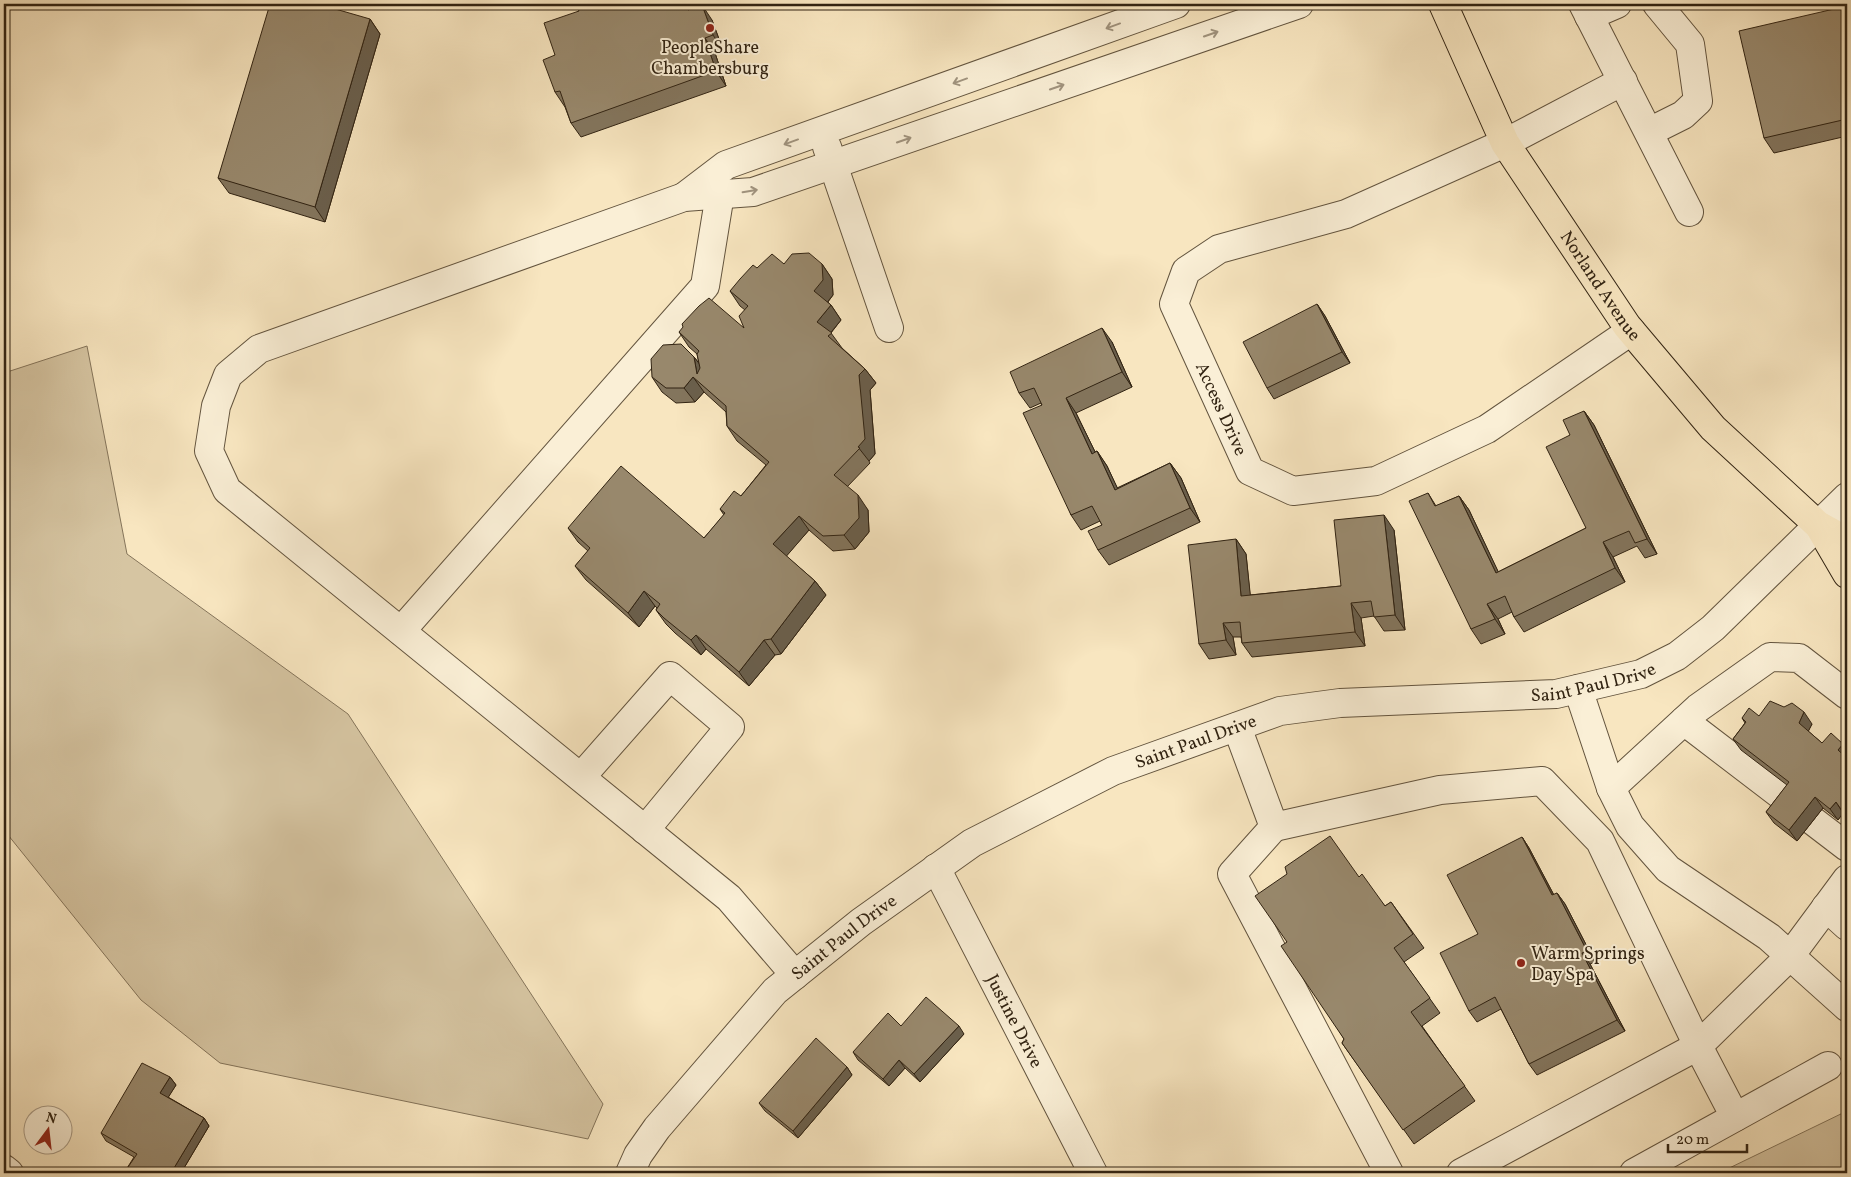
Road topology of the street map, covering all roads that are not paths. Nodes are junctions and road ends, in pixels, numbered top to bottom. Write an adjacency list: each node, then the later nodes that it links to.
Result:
1 (1176, 4): 8 (street, one-way to 8)
2 (1299, 4): 11 (street, one-way to 2)
3 (1443, 4): 10 (main road, Norland Avenue)
4 (1617, 4): 6 (street)
5 (1657, 4): 9 (street)
6 (1586, 10): 7 (street)
7 (1623, 81): 9 (street); 10 (street, Access Drive)
8 (823, 131): 11 (street); 13 (street, one-way to 13)
9 (1649, 132): 14 (street)
10 (1505, 143): 16 (main road, Norland Avenue); 16 (street, Access Drive)
11 (832, 165): 12 (street, one-way to 11); 15 (street)
12 (720, 194): 13 (street); 21 (street)
13 (684, 197): 21 (street)
14 (1689, 212)
15 (889, 328)
16 (1631, 331): 18 (main road, Norland Avenue)
17 (1847, 497): 18 (street, Saint Paul Drive)
18 (1818, 525): 19 (main road, Norland Avenue); 20 (main road, Norland Avenue); 22 (street, Saint Paul Drive)
19 (1847, 541)
20 (1847, 574)
21 (401, 631): 26 (street)
22 (1578, 690): 25 (street, Saint Paul Drive); 27 (street)
23 (1847, 695): 24 (street)
24 (1684, 721): 27 (street); 28 (street)
25 (1237, 727): 30 (street); 33 (street, Saint Paul Drive)
26 (581, 777): 31 (street); 31 (street)
27 (1611, 788): 37 (street)
28 (1790, 802)
29 (1813, 821): 32 (street)
30 (1274, 827): 40 (street); 47 (street)
31 (646, 830): 38 (street)
32 (1847, 847)
33 (936, 868): 38 (street, Saint Paul Drive); 46 (street, Justine Drive)
34 (1847, 879): 35 (street)
35 (1826, 907): 36 (street); 37 (street)
36 (1847, 926)
37 (1790, 956): 39 (street); 40 (street)
38 (795, 975): 45 (street, Saint Paul Drive)
39 (1847, 1007)
40 (1698, 1046): 42 (street); 48 (street)
41 (1828, 1066): 42 (street)
42 (1735, 1117): 49 (street)
43 (4, 1169): 44 (street)
44 (9, 1173)
45 (630, 1173)
46 (1093, 1173)
47 (1389, 1173)
48 (1461, 1173)
49 (1634, 1173)

